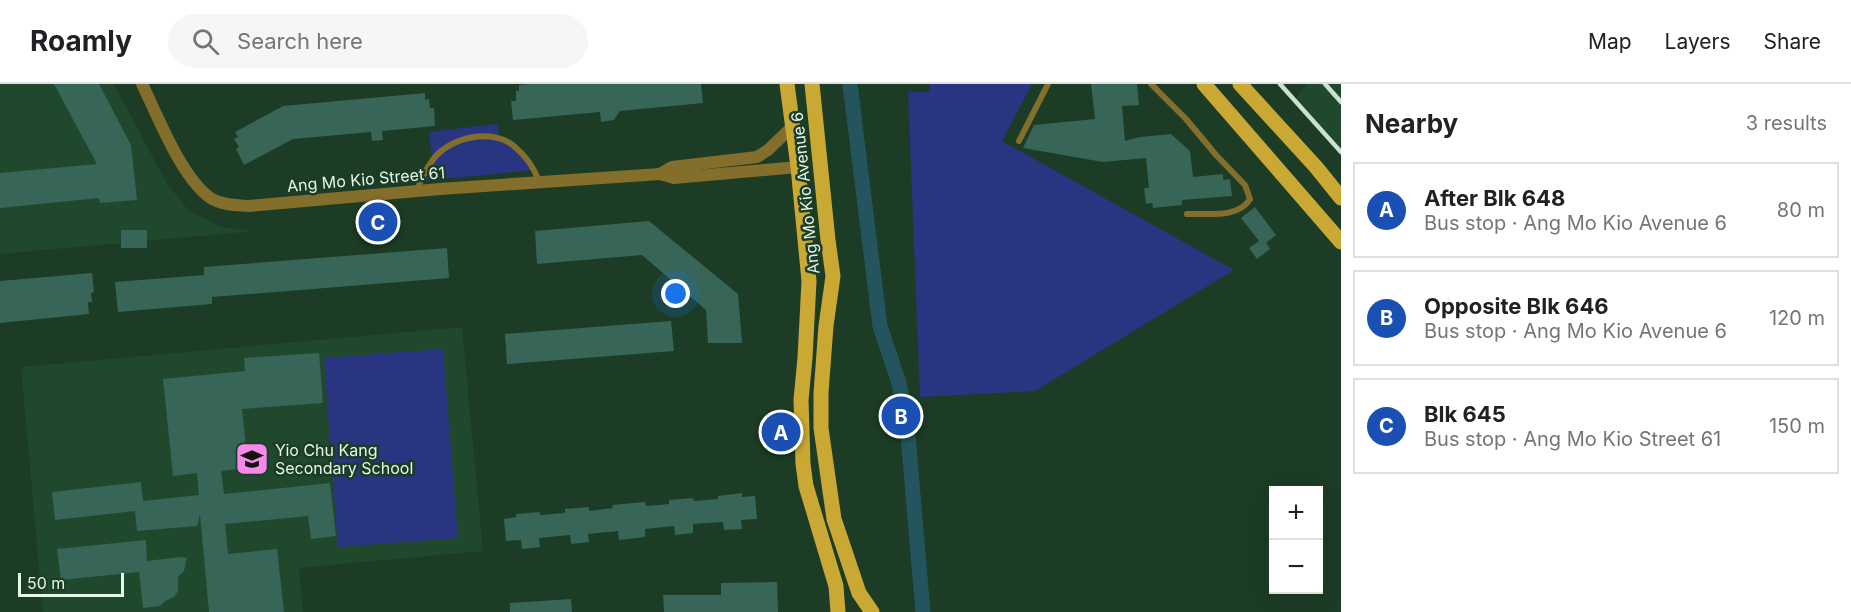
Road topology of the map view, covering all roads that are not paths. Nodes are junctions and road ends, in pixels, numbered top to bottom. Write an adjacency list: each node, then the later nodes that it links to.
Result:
1 (142, 84): 13 (street, Ang Mo Kio Street 61)
2 (787, 84): 8 (main road, Ang Mo Kio Avenue 6)
3 (812, 84): 18 (main road, Ang Mo Kio Avenue 6)
4 (1048, 84): 9 (lane)
5 (1151, 84): 15 (lane)
6 (1204, 84): 16 (main road)
7 (1240, 84): 14 (main road)
8 (793, 126): 10 (main road, Ang Mo Kio Avenue 6); 11 (street, Ang Mo Kio Street 61)
9 (1019, 141)
10 (798, 167): 11 (street, Ang Mo Kio Street 61); 17 (main road, Ang Mo Kio Avenue 6)
11 (660, 174): 12 (street, Ang Mo Kio Street 61)
12 (539, 181): 13 (street, Ang Mo Kio Street 61); 13 (lane)
13 (417, 190)
14 (1341, 198)
15 (1187, 214)
16 (1341, 242)
17 (838, 612)
18 (872, 612)

